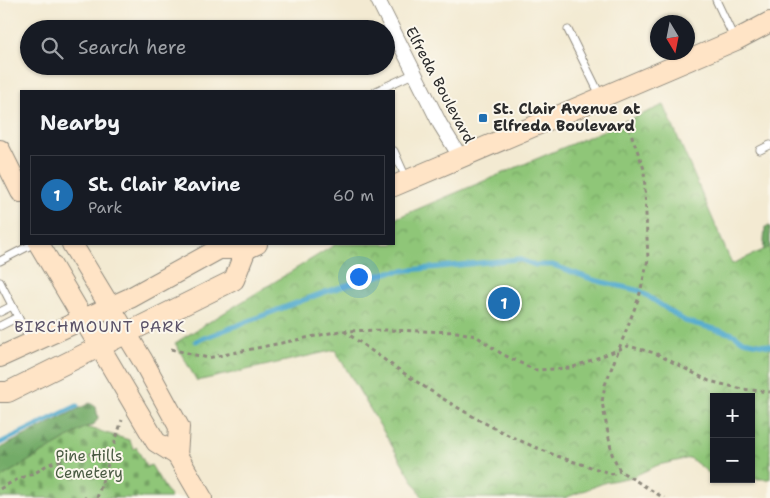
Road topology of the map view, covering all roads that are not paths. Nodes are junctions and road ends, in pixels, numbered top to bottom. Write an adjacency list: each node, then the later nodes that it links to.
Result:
1 (378, 0): 3 (street, Elfreda Boulevard)
2 (716, 0): 7 (lane)
3 (388, 20)
4 (770, 22): 7 (main road)
5 (568, 30): 10 (lane)
6 (395, 34): 8 (street, Elfreda Boulevard)
7 (736, 40): 10 (main road)
8 (415, 73): 9 (lane); 15 (street, Elfreda Boulevard)
9 (378, 90)
10 (601, 97): 15 (main road)
11 (770, 146): 13 (lane)
12 (0, 150): 17 (main road)
13 (760, 150)
14 (395, 156): 16 (lane)
15 (460, 158): 16 (main road)
16 (400, 183)
17 (20, 190)
18 (31, 245): 22 (lane)
19 (40, 245): 28 (main road)
20 (73, 245): 25 (main road)
21 (252, 246): 25 (main road); 30 (main road)
22 (0, 261)
23 (1, 285): 24 (lane)
24 (12, 306): 26 (lane); 27 (lane)
25 (110, 306): 28 (main road); 30 (main road)
26 (0, 312)
27 (18, 317): 29 (lane); 31 (lane)
28 (84, 318): 31 (main road); 32 (main road)
29 (0, 326)
30 (127, 334): 32 (main road); 35 (main road)
31 (31, 342): 33 (main road)
32 (101, 347): 34 (main road); 35 (main road)
33 (0, 357)
34 (0, 392)
35 (177, 456): 36 (main road)
36 (202, 498)

